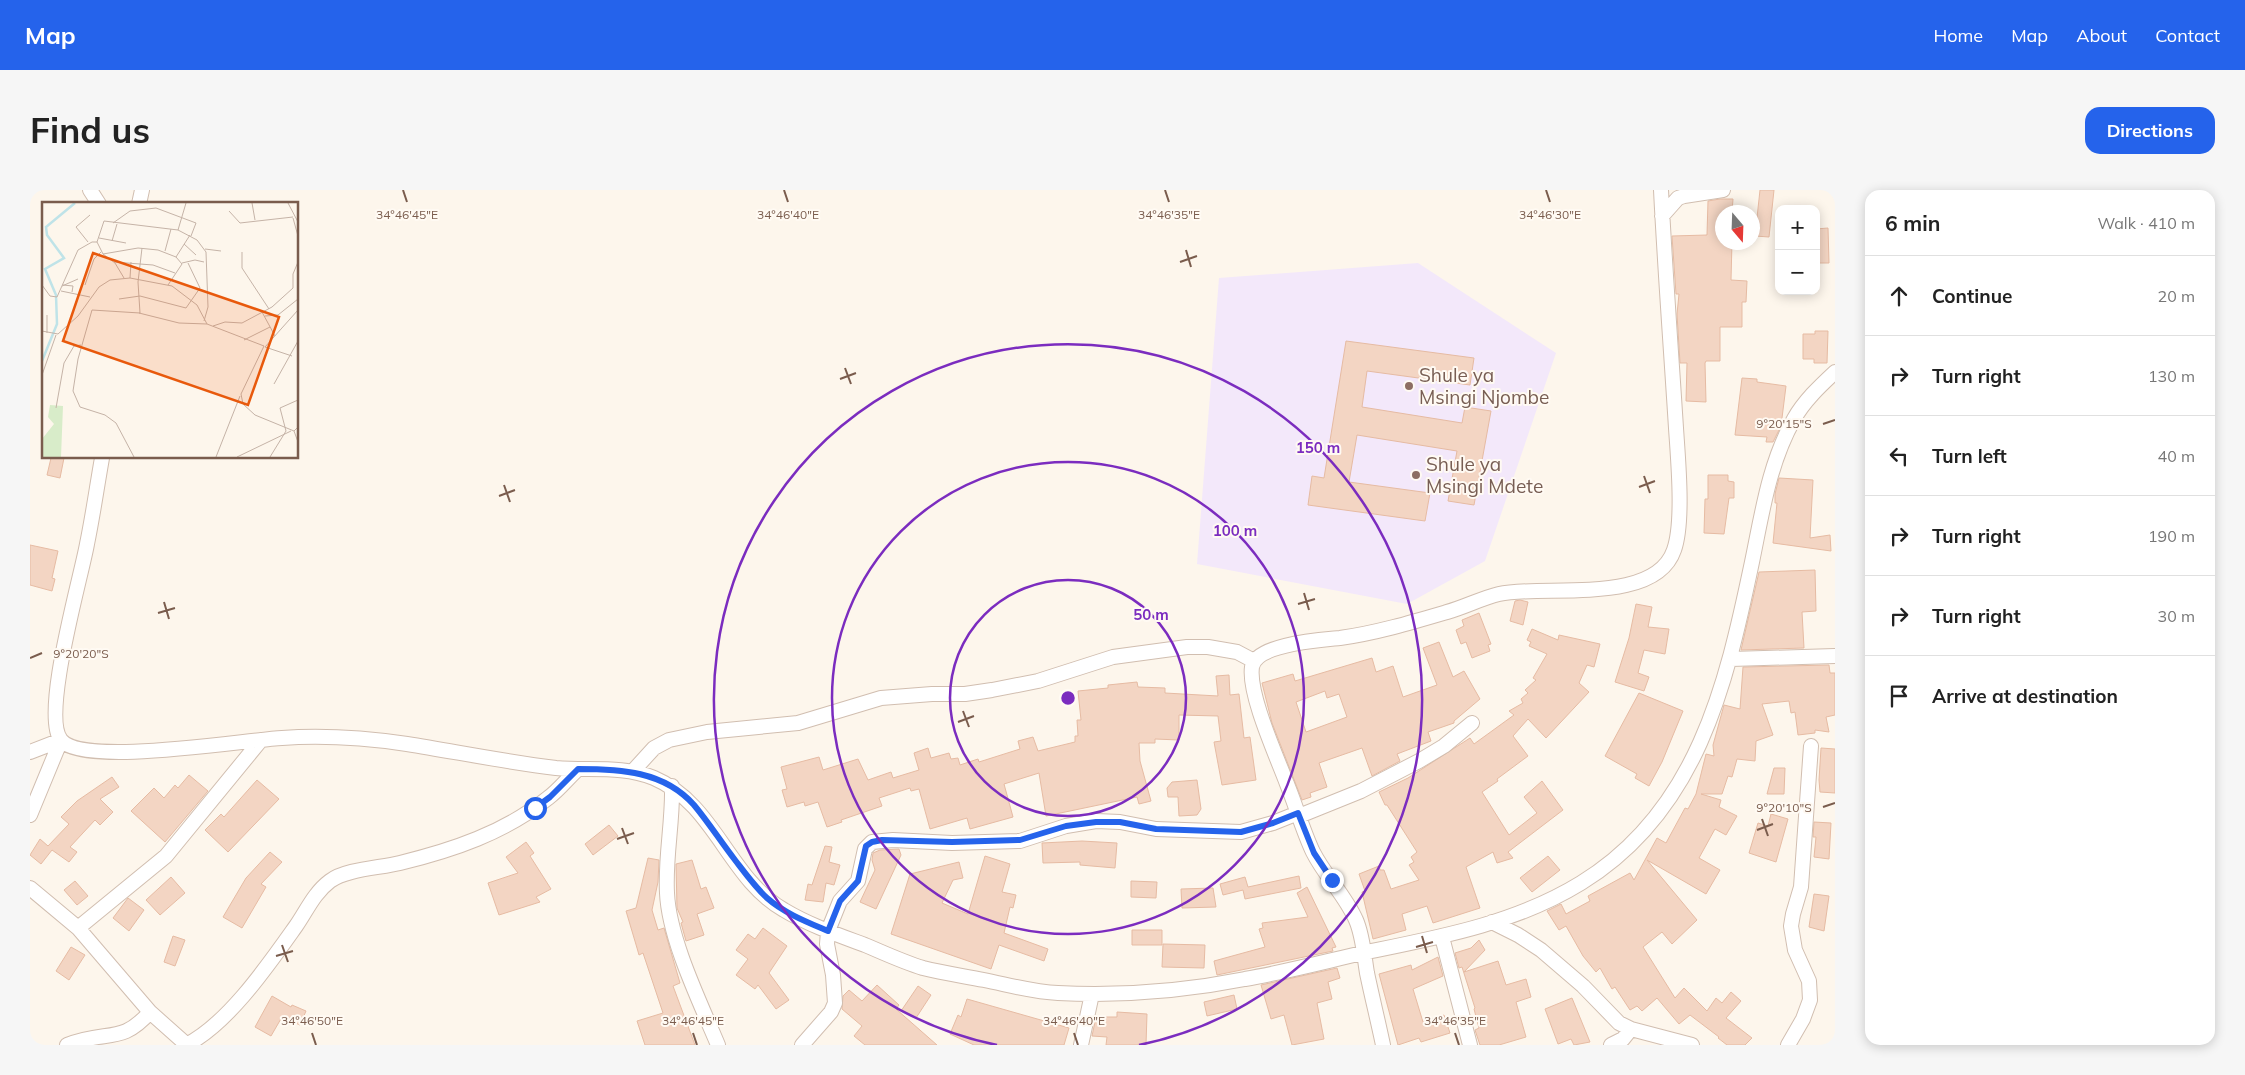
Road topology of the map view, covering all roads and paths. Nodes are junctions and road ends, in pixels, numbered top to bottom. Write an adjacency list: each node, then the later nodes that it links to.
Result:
1 (90, 190): 4 (street)
2 (1661, 190): 5 (street)
3 (1723, 190): 5 (street)
4 (98, 202)
5 (1662, 216): 10 (street)
6 (1835, 372): 9 (street)
7 (102, 459): 12 (street)
8 (1835, 656): 9 (street)
9 (1730, 659): 22 (street)
10 (1254, 661): 17 (street); 20 (street)
11 (1472, 723): 20 (street)
12 (61, 740): 13 (street); 15 (street); 19 (street)
13 (261, 740): 16 (street); 23 (street)
14 (1811, 746): 39 (street)
15 (30, 752)
16 (578, 769): 17 (street); 31 (street)
17 (633, 771): 18 (street)
18 (672, 786): 24 (street); 32 (street)
19 (30, 815)
20 (1299, 815): 24 (street); 26 (street)
21 (30, 888): 23 (street)
22 (1492, 922): 25 (street); 29 (street)
23 (78, 928): 28 (street)
24 (828, 931): 27 (street); 33 (street)
25 (1442, 937): 26 (street); 36 (street)
26 (1364, 953): 27 (street); 35 (street)
27 (1092, 994): 34 (street)
28 (150, 1012): 30 (street); 31 (street)
29 (1631, 1029): 37 (street); 38 (street)
30 (67, 1045)
31 (187, 1045)
32 (718, 1045)
33 (802, 1045)
34 (1081, 1045)
35 (1383, 1045)
36 (1470, 1045)
37 (1611, 1045)
38 (1692, 1045)
39 (1788, 1045)

